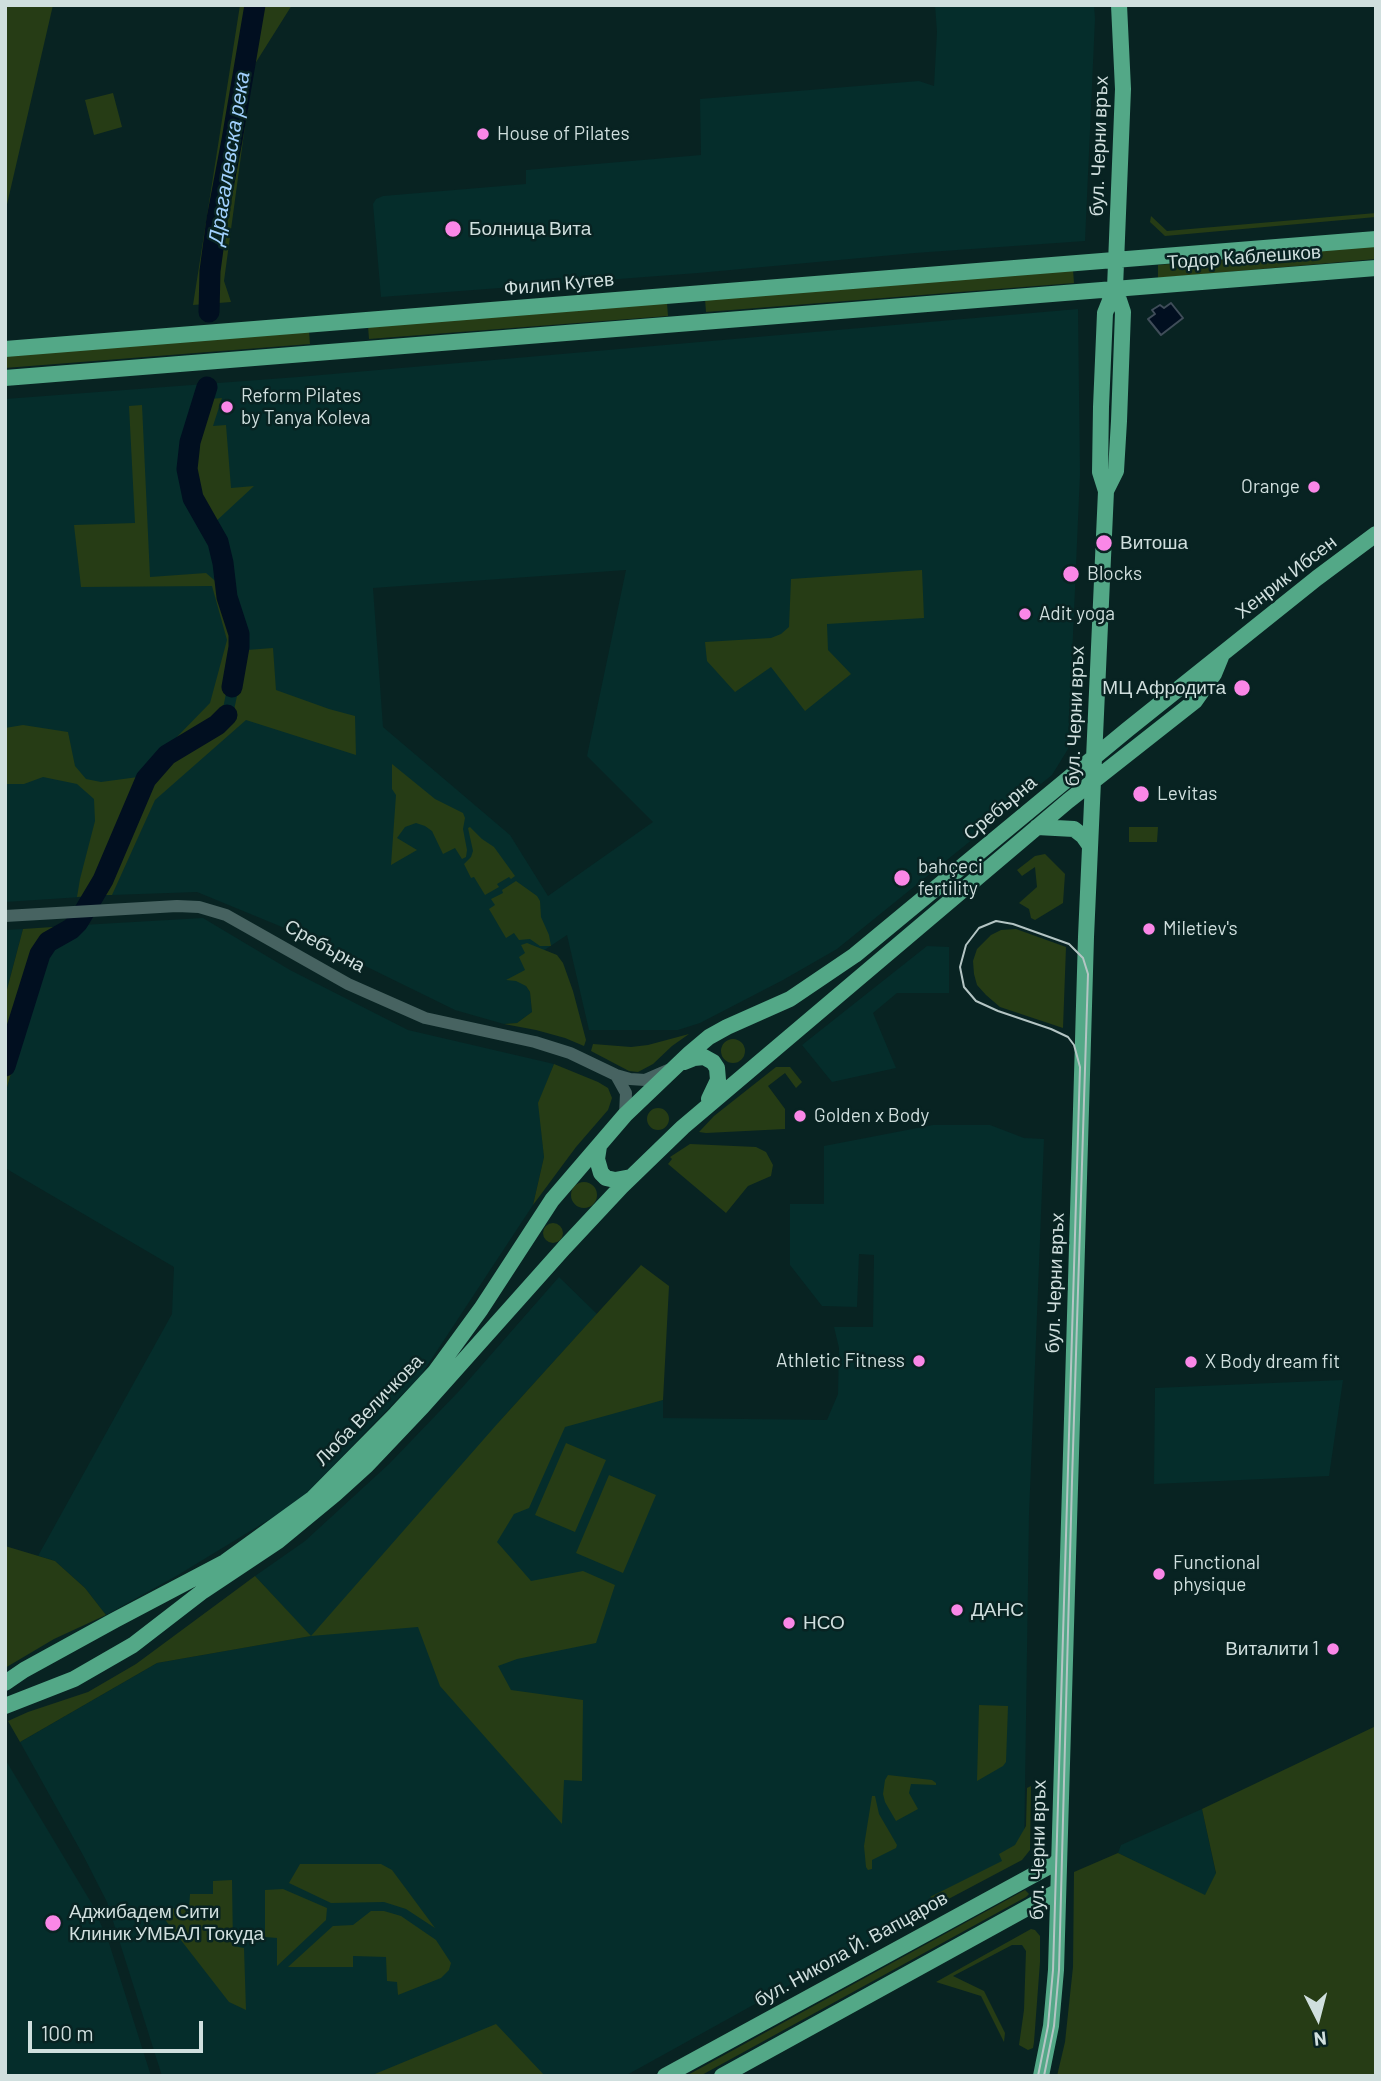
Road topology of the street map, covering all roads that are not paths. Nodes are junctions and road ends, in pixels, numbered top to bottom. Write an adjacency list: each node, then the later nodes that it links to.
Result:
1 (1119, 5): 3 (main road, бул. Черни връх)
2 (1376, 239): 3 (main road, Тодор Каблешков)
3 (1116, 260): 5 (main road, бул. Черни връх); 6 (main road, Филип Кутев)
4 (1376, 268): 5 (main road, Тодор Каблешков)
5 (1115, 288): 7 (main road); 10 (main road, бул. Черни връх)
6 (5, 349)
7 (5, 378)
8 (1376, 534): 9 (main road, Хенрик Ибсен)
9 (1222, 654): 10 (main road, Хенрик Ибсен); 11 (main road, Хенрик Ибсен)
10 (1094, 757): 11 (main road, бул. Черни връх); 15 (main road, Сребърна)
11 (1093, 781): 12 (main road, Сребърна); 13 (main road, бул. Черни връх)
12 (1037, 827): 13 (main road); 17 (main road, Сребърна)
13 (1090, 846): 27 (main road, бул. Черни връх)
14 (5, 916): 16 (street, Сребърна)
15 (675, 1067): 16 (street, Сребърна); 17 (main road); 18 (main road, Люба Величкова)
16 (616, 1075): 18 (street)
17 (704, 1107): 20 (main road, Сребърна)
18 (625, 1115): 19 (main road, Люба Величкова)
19 (599, 1146): 20 (main road); 21 (main road, Люба Величкова)
20 (631, 1177): 22 (main road, Люба Величкова)
21 (85, 1638): 22 (main road); 23 (main road, Люба Величкова)
22 (100, 1665): 25 (main road, Люба Величкова)
23 (24, 1670): 24 (main road, Люба Величкова); 25 (main road)
24 (5, 1683)
25 (35, 1693): 26 (main road, Люба Величкова)
26 (5, 1706)
27 (1059, 1861): 28 (main road, бул. Черни връх); 29 (main road, бул. Никола Й. Вапцаров)
28 (1058, 1891): 30 (main road); 31 (main road, бул. Черни връх)
29 (665, 2076)
30 (722, 2076)
31 (1041, 2076)

